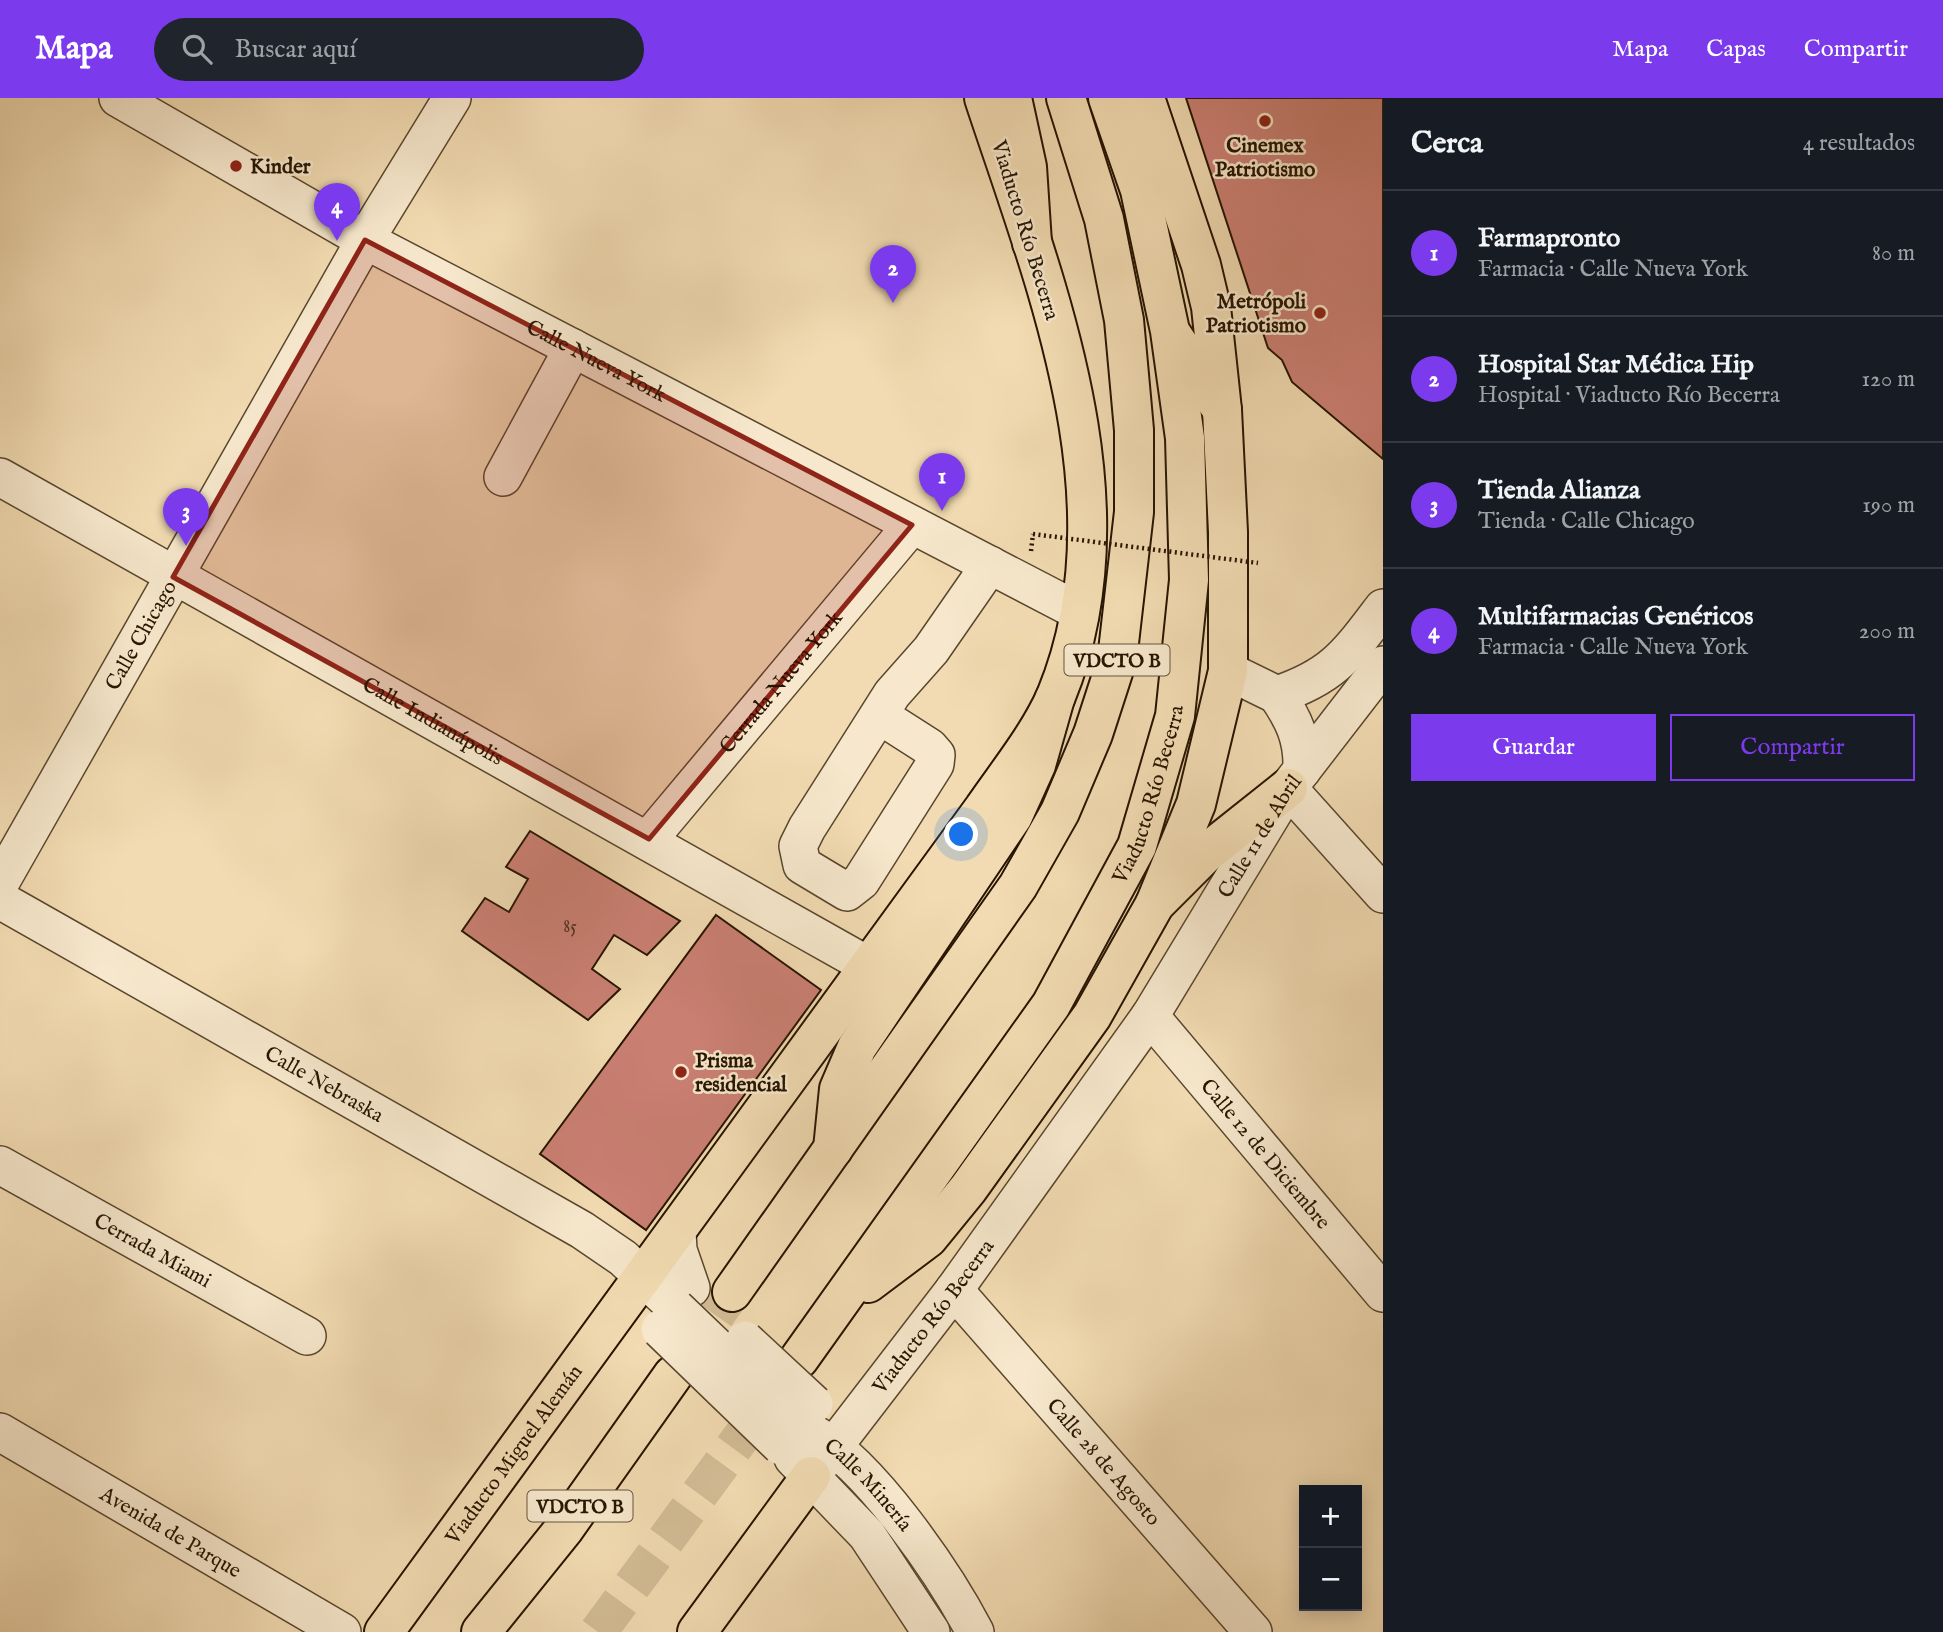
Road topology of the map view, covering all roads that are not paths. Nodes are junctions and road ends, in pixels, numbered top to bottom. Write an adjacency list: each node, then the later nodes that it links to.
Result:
1 (118, 98): 8 (street, Calle Nueva York)
2 (452, 98): 8 (street, Calle Chicago)
3 (984, 98): 9 (main road, Viaducto Río Becerra)
4 (1012, 98): 9 (main road)
5 (1066, 98): 33 (main road, VDCTO B)
6 (1108, 98): 10 (main road, Viaducto Río Becerra / VDCTO B)
7 (1146, 98): 12 (main road)
8 (365, 240): 11 (street, Calle Nueva York); 17 (street, Calle Chicago)
9 (1032, 243): 19 (main road, Viaducto Río Becerra)
10 (1170, 331): 12 (main road); 41 (main road, Viaducto Río Becerra / VDCTO B)
11 (573, 348): 14 (street); 15 (street, Calle Nueva York)
12 (1222, 410): 21 (main road)
13 (0, 477): 17 (street, Calle Indianápolis)
14 (503, 477)
15 (912, 525): 16 (street, Calle Nueva York); 26 (street, Cerrada Nueva York)
16 (990, 565): 19 (street, Calle Nueva York); 24 (street)
17 (173, 577): 26 (street, Calle Indianápolis); 27 (street, Calle Chicago)
18 (1383, 607): 22 (street)
19 (1080, 612): 23 (main road, Viaducto Río Becerra)
20 (1383, 665): 25 (street, Calle 11 de Abril)
21 (1227, 671): 22 (street); 30 (main road)
22 (1277, 695): 25 (street)
23 (1055, 698): 31 (main road, Viaducto Río Becerra); 33 (main road)
24 (879, 715)
25 (1295, 779): 28 (street); 30 (main road); 32 (street, Calle 11 de Abril)
26 (649, 839): 31 (street, Calle Indianápolis)
27 (0, 883)
28 (1383, 894)
29 (0, 900): 36 (street, Calle Nebraska)
30 (1156, 904): 41 (main road)
31 (867, 965): 35 (main road, Viaducto Río Becerra)
32 (1150, 1016): 37 (street, Viaducto Río Becerra); 39 (street, Calle 12 de Diciembre)
33 (832, 1151): 38 (main road, VDCTO B)
34 (0, 1166): 42 (street, Cerrada Miami)
35 (677, 1232): 36 (main road, Viaducto Río Becerra); 40 (street)
36 (636, 1287): 40 (street, Calle Minería); 51 (main road, Viaducto Miguel Alemán)
37 (954, 1290): 45 (street, Viaducto Río Becerra); 56 (street, Calle 28 de Agosto)
38 (732, 1292)
39 (1383, 1293)
40 (676, 1308): 46 (street, Calle Minería, bridge)
41 (835, 1308): 43 (main road, Viaducto Río Becerra / VDCTO B)
42 (307, 1336)
43 (799, 1359)
44 (673, 1375): 52 (main road, VDCTO B)
45 (862, 1410): 46 (street); 48 (street, Viaducto Río Becerra)
46 (797, 1425): 48 (street, Calle Minería); 49 (street, Calle Minería)
47 (0, 1432): 50 (street, Avenida de Parque)
48 (835, 1446): 49 (street, Viaducto Río Becerra); 55 (street, Calle Minería)
49 (811, 1476): 53 (main road); 54 (street, Calle Minería)
50 (342, 1632)
51 (384, 1632)
52 (481, 1632)
53 (697, 1632)
54 (931, 1632)
55 (975, 1632)
56 (1253, 1632)

